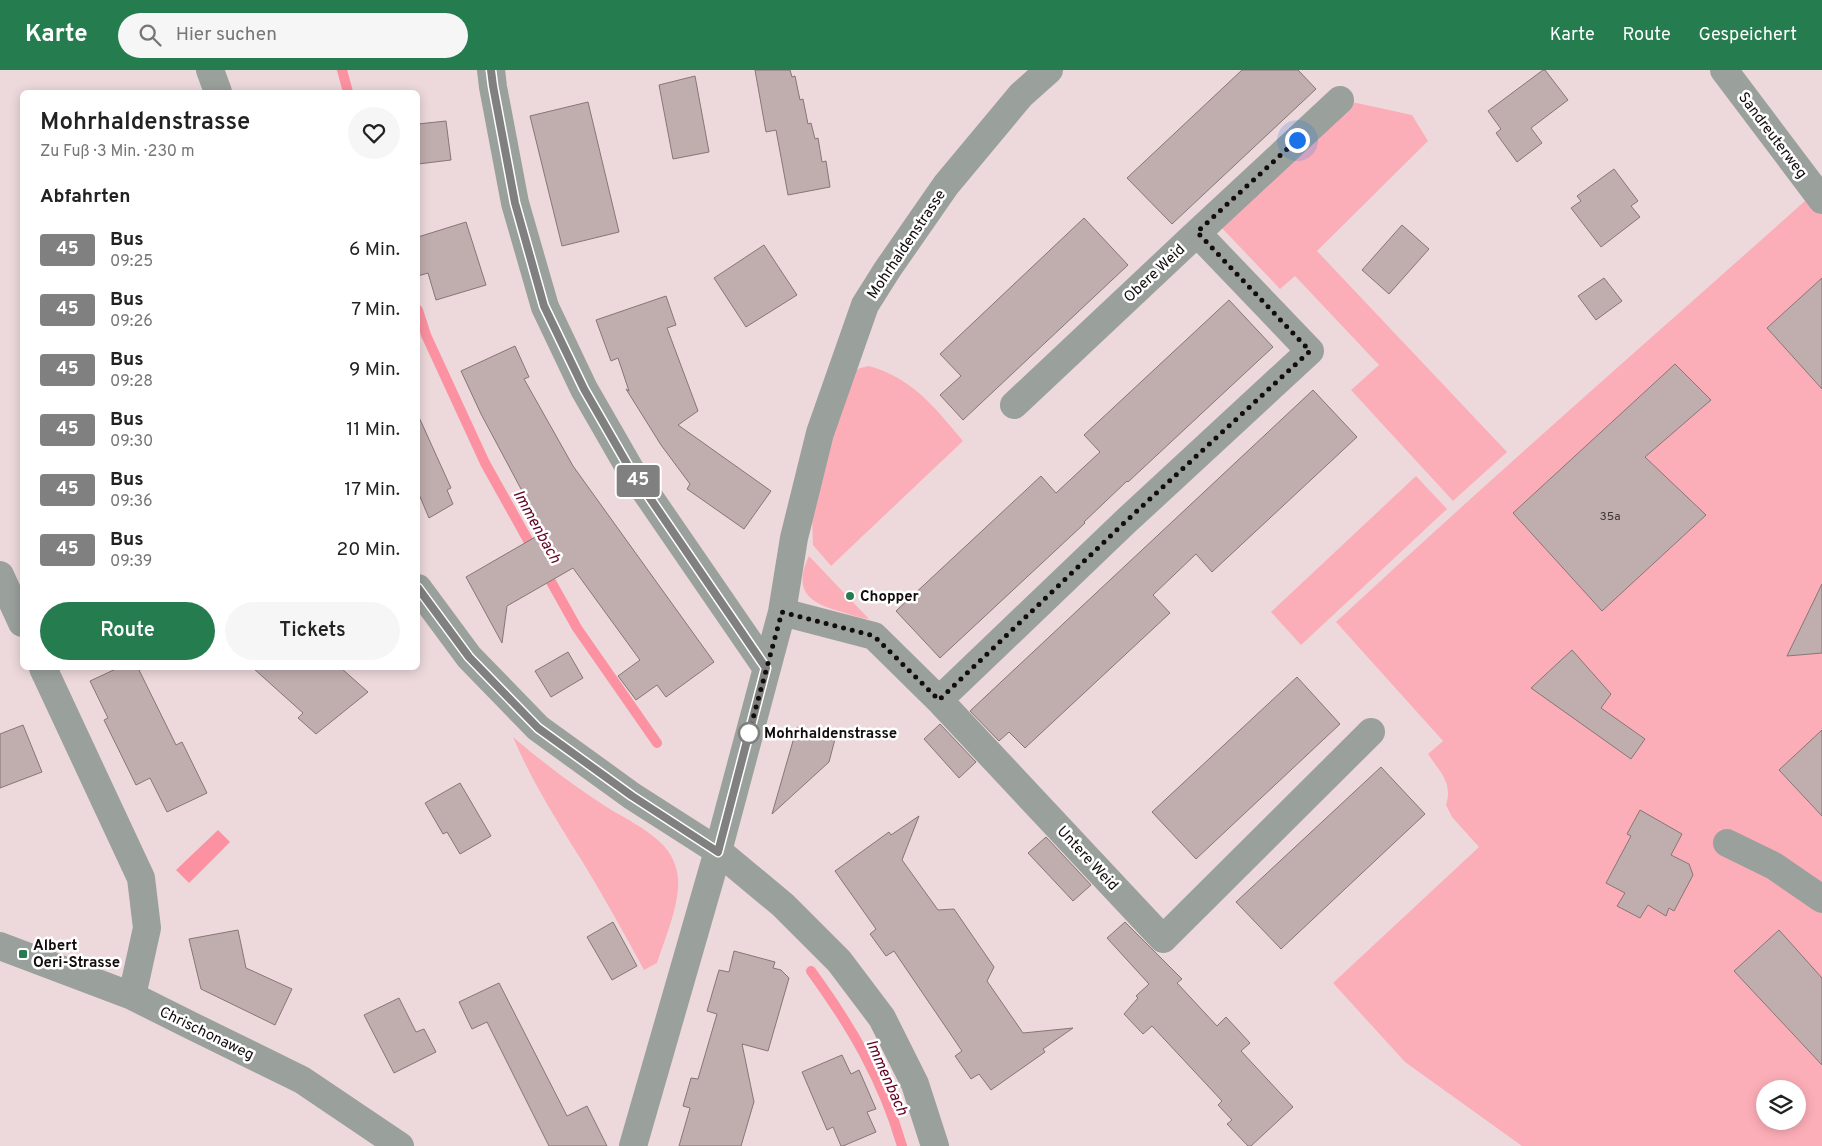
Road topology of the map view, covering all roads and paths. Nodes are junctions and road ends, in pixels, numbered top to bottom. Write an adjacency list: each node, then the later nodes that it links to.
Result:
1 (210, 70): 5 (street)
2 (491, 70): 14 (street)
3 (1049, 70): 12 (street, Mohrhaldenstrasse)
4 (1724, 70): 7 (street, Sandreuterweg)
5 (217, 90)
6 (1340, 100): 8 (street)
7 (1822, 200)
8 (1197, 232): 9 (street, Obere Weid); 16 (street, Obere Weid)
9 (1014, 405)
10 (0, 575): 13 (street)
11 (420, 591): 19 (street)
12 (782, 612): 14 (street, Mohrhaldenstrasse); 16 (street, Untere Weid)
13 (20, 620)
14 (766, 668): 19 (street, Mohrhaldenstrasse)
15 (44, 670): 22 (street)
16 (939, 700): 17 (street, Untere Weid)
17 (1371, 732)
18 (1727, 843): 20 (street)
19 (718, 852): 24 (street, Mohrhaldenstrasse); 25 (street)
20 (1822, 899)
21 (0, 946): 22 (street, Chrischonaweg)
22 (132, 996): 23 (street, Chrischonaweg)
23 (400, 1146)
24 (633, 1146)
25 (934, 1146)

